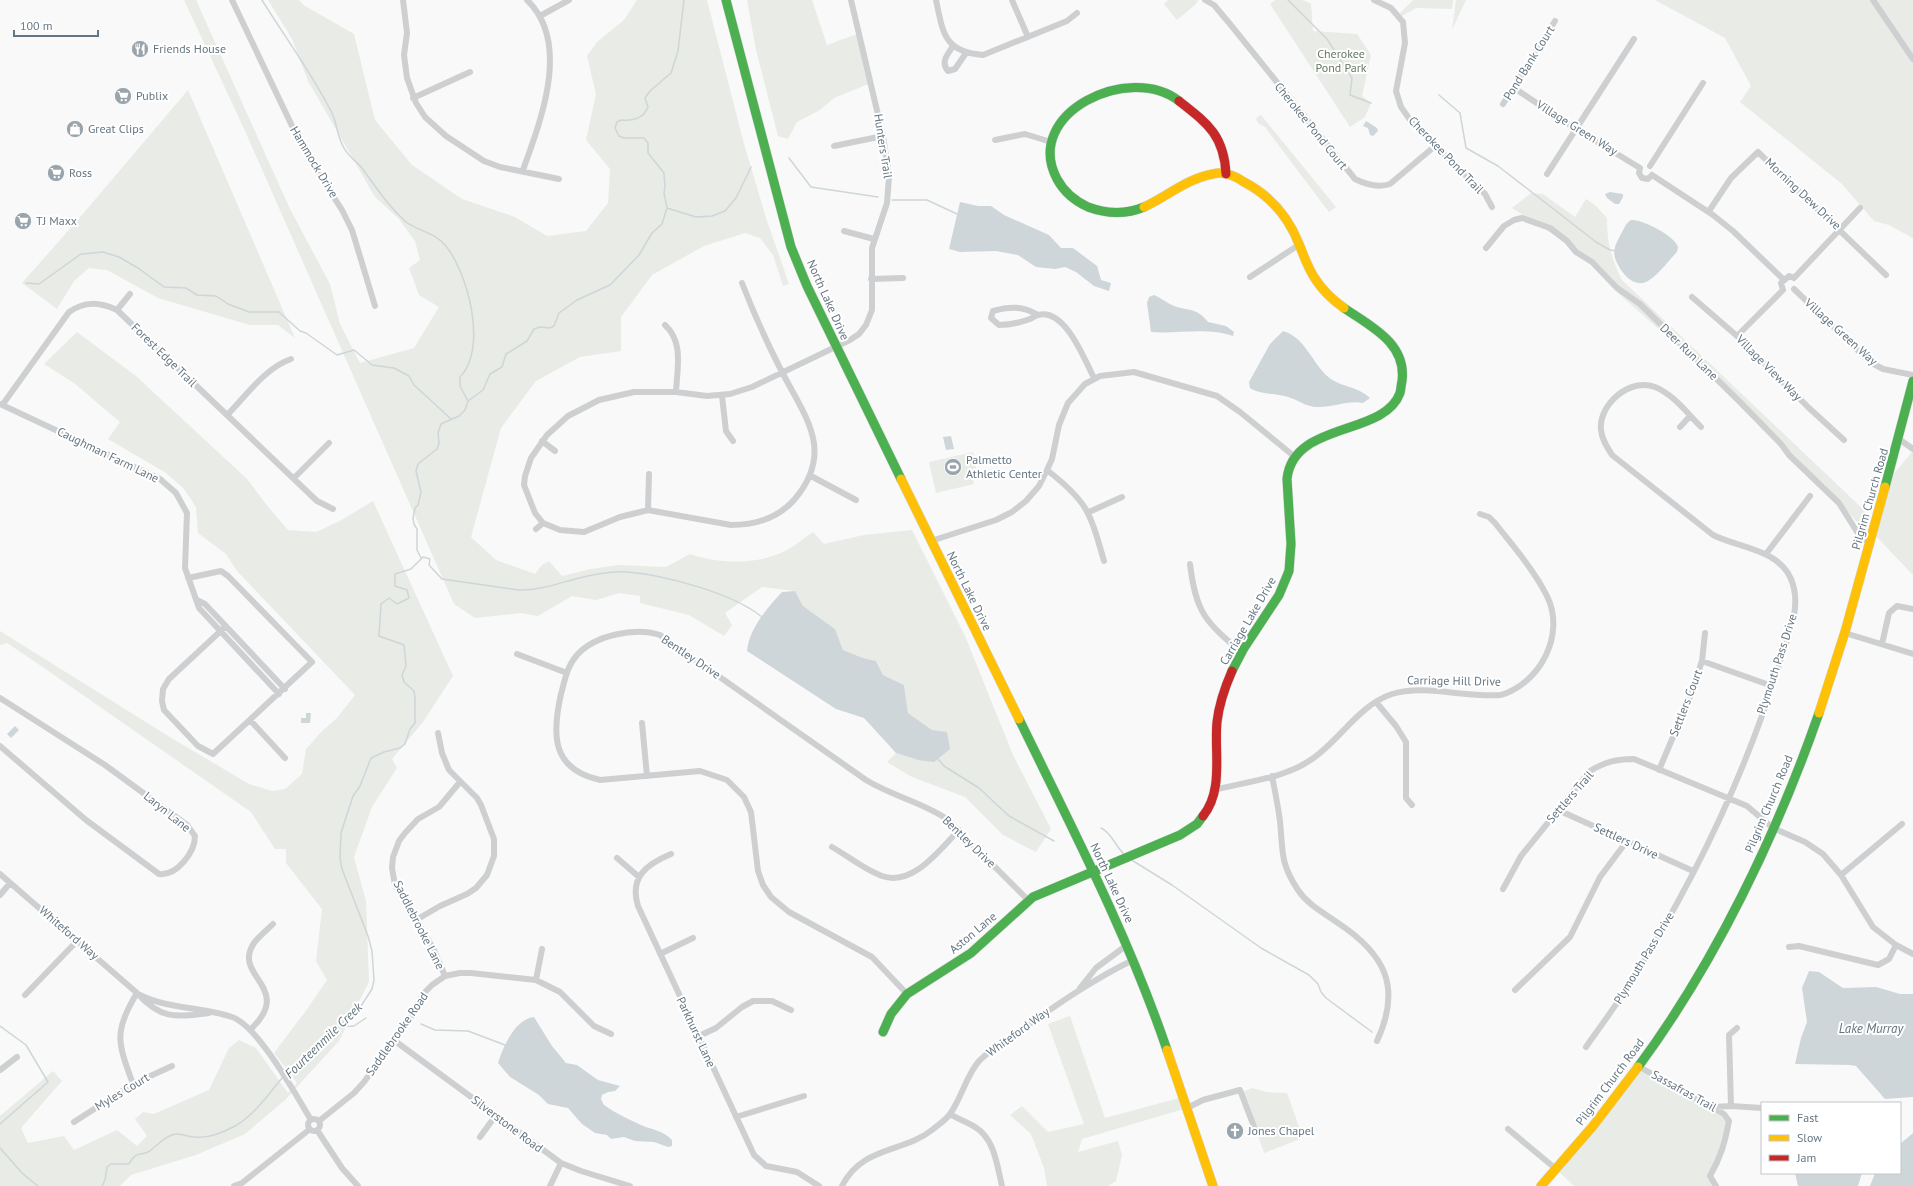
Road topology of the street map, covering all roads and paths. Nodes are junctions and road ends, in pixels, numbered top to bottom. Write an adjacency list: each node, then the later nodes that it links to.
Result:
1 (232, 0): 57 (street, Hammock Drive)
2 (403, 0): 23 (street)
3 (527, 0): 13 (street)
4 (569, 0): 13 (street)
5 (726, 0): 62 (street, North Lake Drive)
6 (851, 0): 26 (street, Hunters Trail)
7 (936, 0): 17 (street)
8 (1012, 0): 15 (street)
9 (1205, 0): 30 (street, Cherokee Pond Court)
10 (1374, 0): 30 (street, Cherokee Pond Trail)
11 (1873, 0): 19 (street)
12 (1077, 13): 15 (street)
13 (540, 16): 33 (street)
14 (1555, 21): 22 (street, Pond Bank Court)
15 (1028, 37): 18 (street)
16 (1634, 39): 25 (street)
17 (954, 46): 18 (street); 18 (street)
18 (966, 53)
19 (1913, 60)
20 (470, 72): 23 (street)
21 (1703, 83): 31 (street)
22 (1514, 88): 24 (street, Pond Bank Court); 25 (street, Village Green Way)
23 (413, 98): 33 (street)
24 (1503, 104)
25 (1576, 129): 32 (street, Village Green Way); 35 (street)
26 (883, 136): 29 (street); 43 (street, Hunters Trail)
27 (995, 140): 28 (street)
28 (1051, 142): 34 (street); 34 (street)
29 (834, 146)
30 (1435, 146): 38 (street, Cherokee Pond Trail)
31 (1650, 166): 32 (street); 36 (street)
32 (1640, 168): 36 (street, Village Green Way)
33 (523, 170): 37 (street)
34 (1226, 174): 44 (street)
35 (1546, 174)
36 (1652, 175): 40 (street, Village Green Way)
37 (559, 179)
38 (1492, 208)
39 (1860, 208): 41 (street)
40 (1708, 211): 41 (street, Morning Dew Drive); 51 (street, Village Green Way)
41 (1840, 229): 46 (street, Morning Dew Drive); 49 (street)
42 (844, 231): 43 (street)
43 (874, 239): 50 (street, Hunters Trail)
44 (1300, 244): 47 (street); 82 (street)
45 (1486, 248): 97 (street, Deer Run Lane)
46 (1886, 274)
47 (1250, 277)
48 (903, 278): 50 (street)
49 (1794, 278): 51 (street); 53 (street, Village Green Way)
50 (871, 279): 62 (street, Hunters Trail)
51 (1783, 279): 54 (street)
52 (742, 283): 64 (street)
53 (1794, 289): 54 (street, Village Green Way); 65 (street, Village Green Way)
54 (1783, 290): 61 (street)
55 (130, 294): 58 (street)
56 (1692, 297): 61 (street, Village View Way)
57 (375, 306)
58 (117, 310): 70 (street, Forest Edge Trail); 71 (street, Forest Edge Trail)
59 (1038, 315): 59 (street); 66 (street)
60 (665, 325): 68 (street)
61 (1737, 336): 76 (street, Village View Way)
62 (836, 347): 64 (street, Hunters Trail); 96 (street, North Lake Drive)
63 (291, 359): 71 (street)
64 (783, 373): 69 (street, Hunters Trail); 85 (street)
65 (1913, 375)
66 (1094, 378): 82 (street); 83 (street)
67 (1913, 381): 75 (street, Pilgrim Church Road)
68 (676, 392): 69 (street, Hunters Trail); 77 (street, Hunters Trail)
69 (722, 396): 78 (street)
70 (2, 404): 101 (street, Caughman Farm Lane)
71 (227, 415): 86 (street, Forest Edge Trail)
72 (1690, 416): 73 (street); 74 (street, Plymouth Pass Drive); 98 (street, Plymouth Pass Drive)
73 (1680, 427)
74 (1701, 427)
75 (1899, 439): 80 (street); 97 (street, Pilgrim Church Road)
76 (1844, 440)
77 (542, 441): 81 (street); 94 (street, Hunters Trail)
78 (733, 441)
79 (329, 443): 86 (street)
80 (1913, 449)
81 (555, 451)
82 (1294, 457): 109 (street, Carriage Lake Drive)
83 (1047, 470): 92 (street); 96 (street)
84 (648, 474): 91 (street)
85 (811, 476): 89 (street); 91 (street)
86 (294, 478): 90 (street, Forest Edge Trail)
87 (1810, 496): 98 (street)
88 (1122, 497): 92 (street)
89 (856, 500)
90 (333, 509)
91 (648, 510): 94 (street)
92 (1089, 512): 99 (street)
93 (1480, 514): 118 (street, Carriage Hill Drive)
94 (543, 523): 95 (street)
95 (536, 529)
96 (931, 541): 139 (street, North Lake Drive)
97 (1870, 543): 107 (street, Pilgrim Church Road)
98 (1766, 554): 114 (street, Plymouth Pass Drive)
99 (1104, 561)
100 (1190, 564): 109 (street)
101 (188, 578): 102 (street, Caughman Farm Lane); 115 (street)
102 (197, 600): 104 (street); 105 (street, Caughman Farm Lane)
103 (1913, 609): 108 (street)
104 (225, 627): 105 (street); 115 (street)
105 (220, 633): 116 (street, Caughman Farm Lane); 119 (street)
106 (1705, 633): 112 (street, Settlers Court)
107 (1845, 633): 108 (street); 133 (street, Pilgrim Church Road)
108 (1882, 644): 111 (street)
109 (1241, 652): 128 (street, Carriage Lake Drive)
110 (517, 654): 113 (street)
111 (1913, 654)
112 (1702, 661): 114 (street); 124 (street, Settlers Court)
113 (567, 673): 125 (street, Bentley Drive); 134 (street, Bentley Drive)
114 (1772, 686): 129 (street, Plymouth Pass Drive)
115 (285, 688): 116 (street)
116 (279, 694): 119 (street)
117 (0, 698): 122 (street, Laryn Lane)
118 (1376, 702): 126 (street, Carriage Hill Drive); 130 (street)
119 (250, 720): 123 (street)
120 (642, 723): 125 (street)
121 (438, 733): 127 (street)
122 (0, 746)
123 (285, 758)
124 (1659, 770): 129 (street, Settlers Trail); 131 (street, Settlers Trail)
125 (646, 776): 165 (street, Bentley Drive)
126 (1272, 776): 128 (street, Carriage Hill Drive); 174 (street)
127 (460, 782): 148 (street, Saddlebrooke Lane); 148 (street)
128 (1214, 790): 139 (street)
129 (1729, 798): 133 (street, Settlers Trail); 140 (street, Plymouth Pass Drive)
130 (1412, 805)
131 (1558, 810): 135 (street, Settlers Drive); 145 (street, Settlers Trail)
132 (1902, 824): 142 (street)
133 (1774, 828): 142 (street, Settlers Trail); 178 (street, Pilgrim Church Road)
134 (959, 830): 136 (street); 147 (street, Bentley Drive)
135 (1628, 841): 140 (street, Settlers Drive); 162 (street)
136 (832, 847)
137 (671, 854): 143 (street)
138 (617, 858): 143 (street)
139 (1093, 871): 147 (street, Aston Lane); 152 (street, North Lake Drive)
140 (1693, 872): 175 (street, Plymouth Pass Drive)
141 (0, 874): 144 (street, Whiteford Way)
142 (1841, 875): 153 (street, Settlers Trail)
143 (639, 877): 156 (street, Parkhurst Lane)
144 (10, 883): 146 (street); 151 (street, Whiteford Way)
145 (1503, 889)
146 (0, 895)
147 (1029, 901): 165 (street, Aston Lane)
148 (416, 920): 159 (street, Saddlebrooke Lane)
149 (273, 924): 169 (street)
150 (693, 938): 156 (street)
151 (77, 941): 163 (street, Whiteford Way); 164 (street)
152 (1127, 945): 158 (street, North Lake Drive); 161 (street, Whiteford Way)
153 (1896, 945): 154 (street); 157 (street, Settlers Trail)
154 (1789, 947)
155 (542, 948): 160 (street)
156 (660, 954): 172 (street, Parkhurst Lane)
157 (1913, 954)
158 (1133, 960): 161 (street, Whiteford Way); 184 (street, North Lake Drive)
159 (445, 976): 160 (street, Saddlebrooke Road); 173 (street, Saddlebrooke Road)
160 (536, 980): 171 (street, Saddlebrooke Road)
161 (1079, 989): 186 (street, Whiteford Way)
162 (1515, 990)
163 (137, 993): 167 (street, Whiteford Way); 167 (street, Whiteford Way); 180 (street)
164 (25, 994)
165 (908, 994): 170 (street, Aston Lane)
166 (791, 1010): 172 (street)
167 (209, 1013): 169 (street, Whiteford Way)
168 (1737, 1028): 182 (street)
169 (250, 1030): 189 (street, Whiteford Way)
170 (883, 1032)
171 (611, 1034)
172 (699, 1036): 188 (street, Parkhurst Lane)
173 (395, 1040): 187 (street, Silverstone Road); 191 (street, Saddlebrooke Road)
174 (1377, 1041)
175 (1586, 1047)
176 (17, 1057): 179 (street)
177 (172, 1066): 180 (street, Myles Court)
178 (1638, 1066): 183 (street, Sassafras Trail); 198 (street, Pilgrim Church Road)
179 (0, 1070)
180 (133, 1084): 190 (street, Myles Court)
181 (804, 1096): 188 (street)
182 (1731, 1106): 183 (street); 185 (street)
183 (1713, 1107): 209 (street, Sassafras Trail)
184 (1187, 1108): 195 (street); 207 (street, North Lake Drive)
185 (1761, 1108)
186 (950, 1114): 205 (street, Whiteford Way); 206 (street)
187 (496, 1115): 196 (street); 197 (street, Silverstone Road)
188 (736, 1117): 204 (street, Parkhurst Lane)
189 (311, 1120): 191 (street); 192 (street)
190 (74, 1122)
191 (319, 1122): 194 (street)
192 (310, 1129): 194 (street); 199 (street)
193 (1508, 1129): 198 (street)
194 (317, 1130): 201 (street)
195 (1256, 1132)
196 (480, 1137)
197 (561, 1163): 202 (street); 203 (street, Silverstone Road)
198 (1556, 1169): 208 (street, Pilgrim Church Road)
199 (243, 1184): 200 (street)
200 (234, 1186)
201 (358, 1186)
202 (550, 1186)
203 (630, 1186)
204 (819, 1186)
205 (842, 1186)
206 (1002, 1186)
207 (1213, 1186)
208 (1542, 1186)
209 (1716, 1186)

